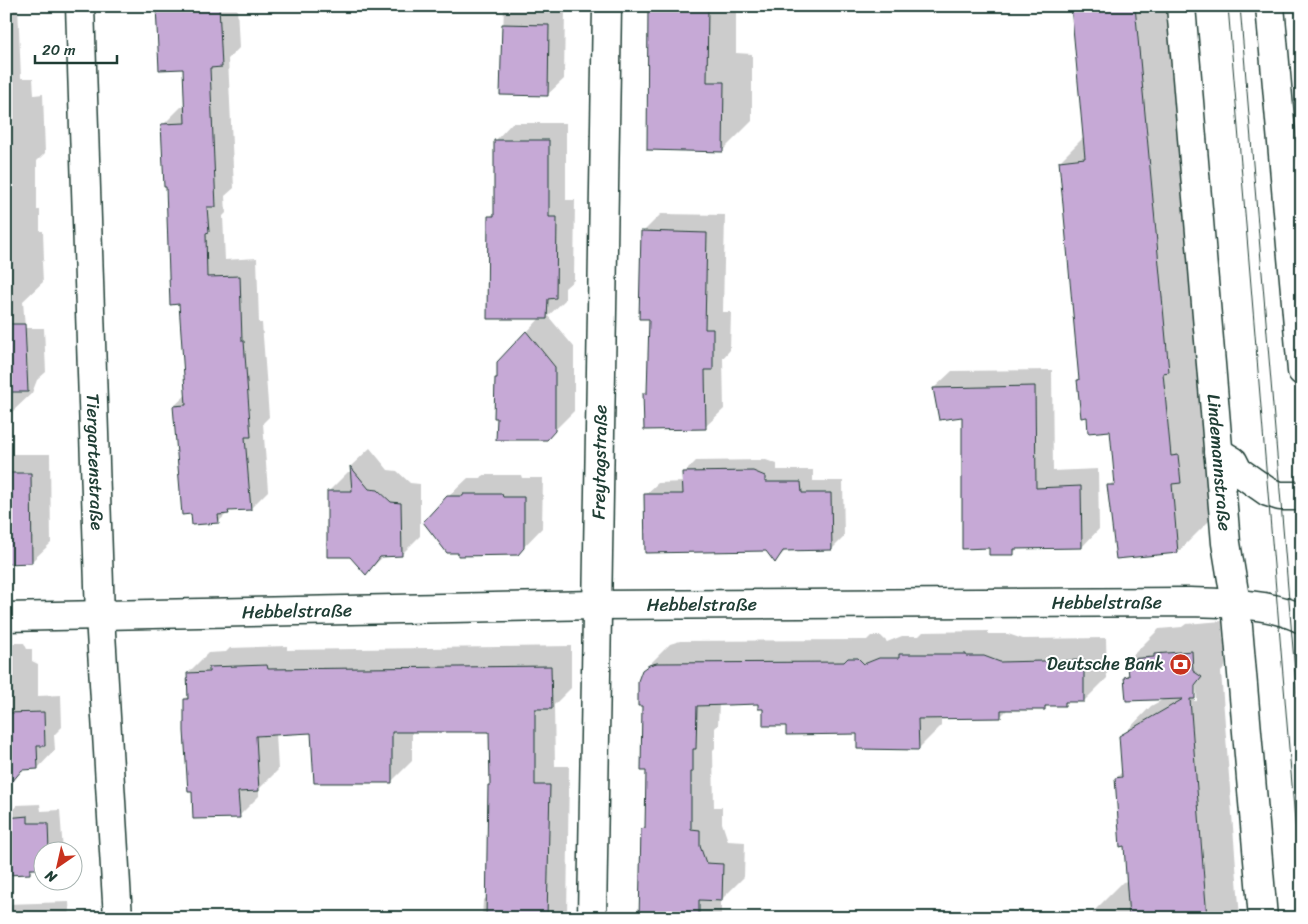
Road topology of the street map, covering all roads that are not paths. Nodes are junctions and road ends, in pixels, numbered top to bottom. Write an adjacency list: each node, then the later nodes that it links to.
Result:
1 (80, 6): 10 (street, Tiergartenstraße)
2 (607, 6): 9 (street, Freytagstraße)
3 (1181, 6): 6 (street, Lindemannstraße)
4 (1270, 6): 5 (street)
5 (1302, 371)
6 (1218, 452): 7 (street); 8 (street, Lindemannstraße)
7 (1302, 496)
8 (1236, 604): 9 (street, Hebbelstraße); 12 (street, Hebbelstraße); 15 (street, Lindemannstraße)
9 (596, 605): 10 (street, Hebbelstraße); 14 (street, Freytagstraße)
10 (100, 616): 11 (street, Hebbelstraße); 13 (street, Tiergartenstraße)
11 (6, 617)
12 (1302, 619)
13 (118, 918)
14 (592, 918)
15 (1263, 918)

